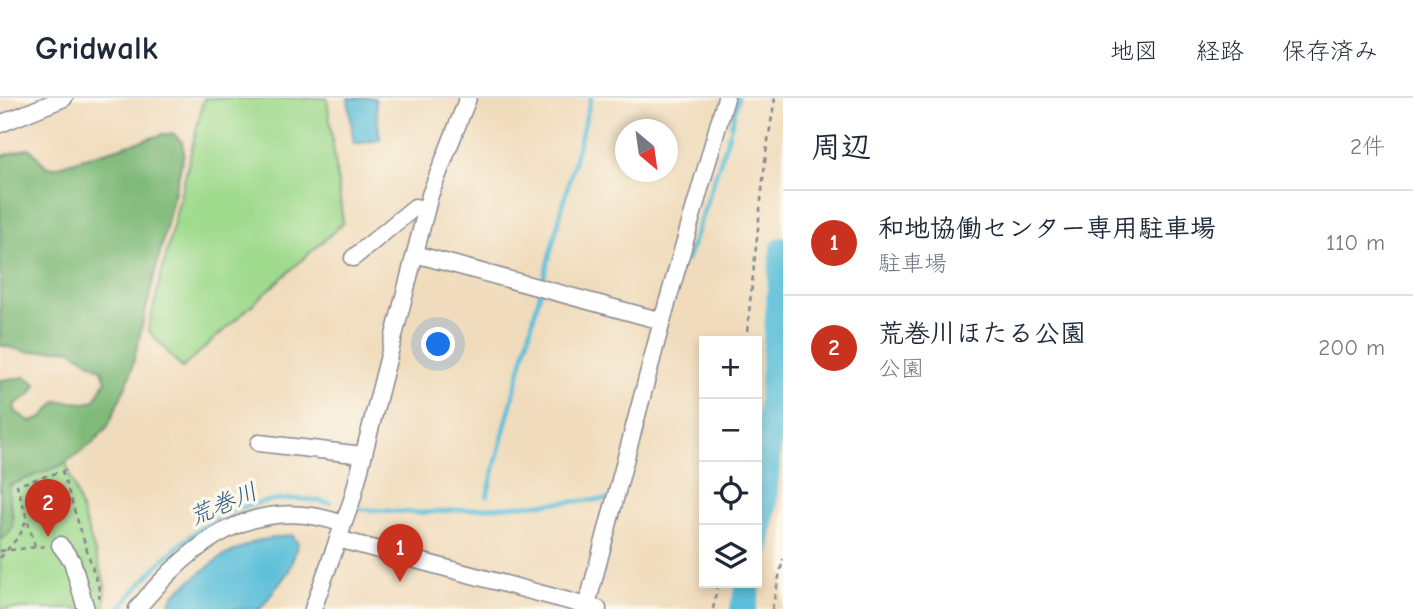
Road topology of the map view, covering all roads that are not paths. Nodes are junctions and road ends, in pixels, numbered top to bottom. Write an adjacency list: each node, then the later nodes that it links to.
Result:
1 (64, 98): 4 (street)
2 (468, 98): 5 (street)
3 (726, 98): 8 (street)
4 (0, 124)
5 (426, 210): 6 (street); 7 (street)
6 (415, 254): 8 (street); 10 (street)
7 (353, 258)
8 (662, 321): 13 (street)
9 (259, 443): 10 (street)
10 (363, 455): 11 (street)
11 (341, 532): 13 (street); 15 (street); 16 (street)
12 (60, 545): 14 (street)
13 (590, 608)
14 (86, 609)
15 (137, 609)
16 (313, 609)

